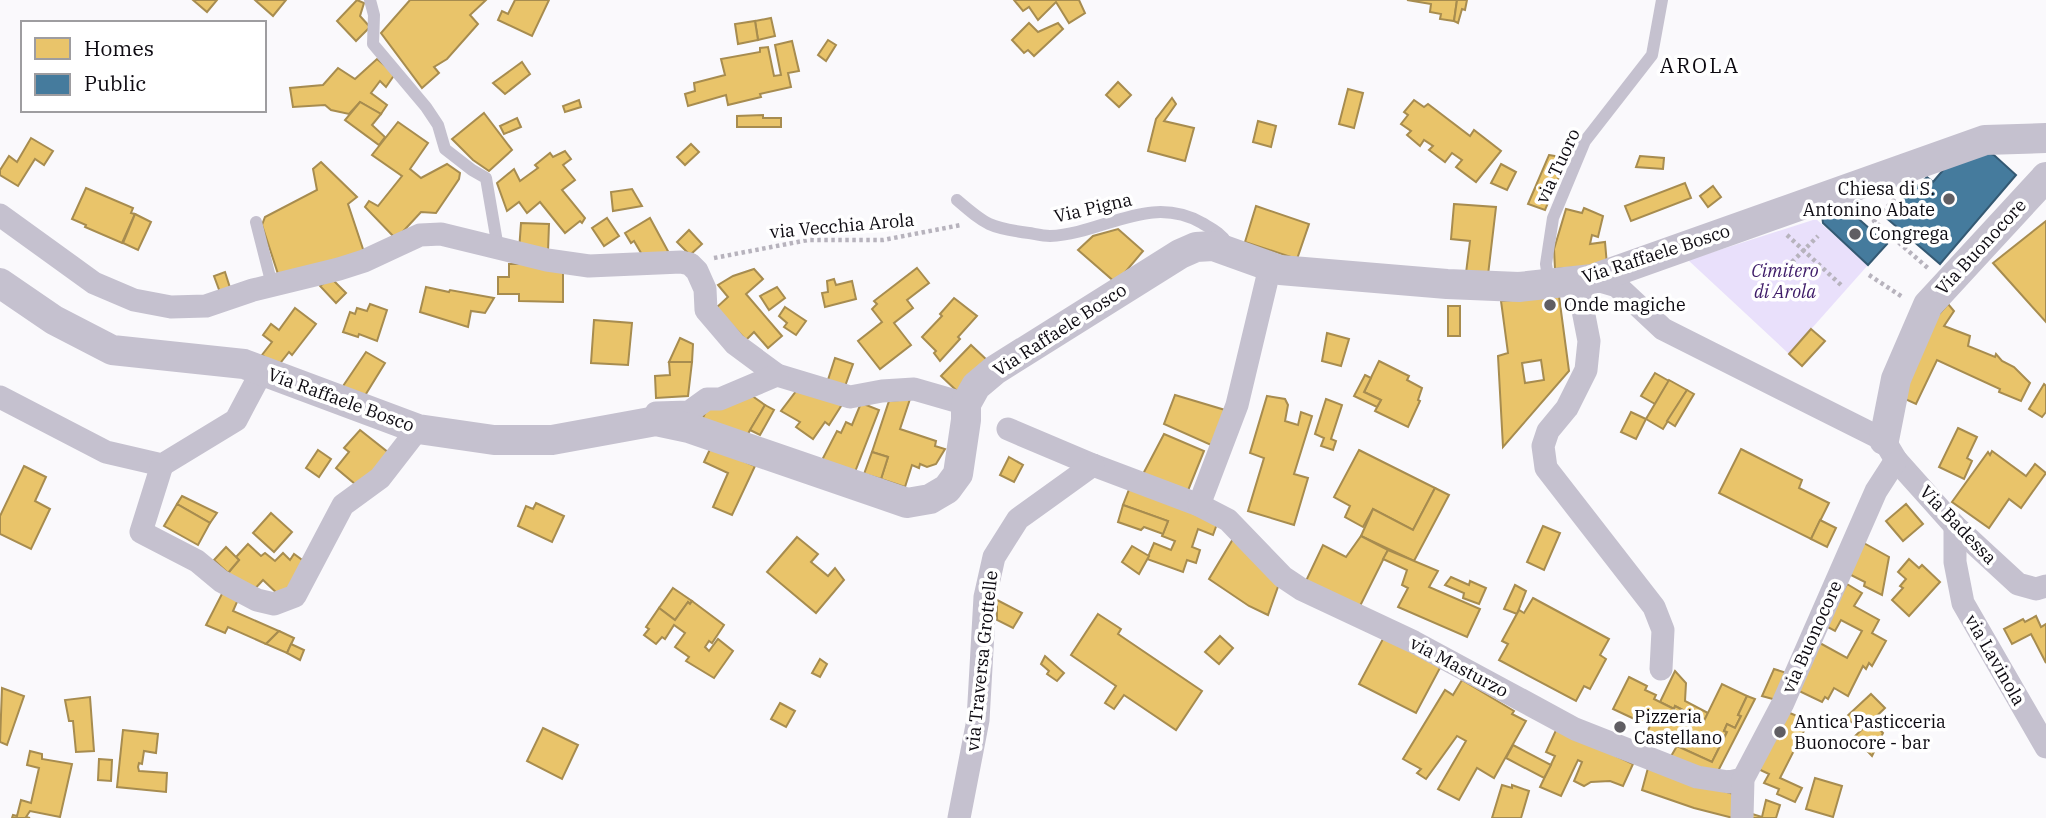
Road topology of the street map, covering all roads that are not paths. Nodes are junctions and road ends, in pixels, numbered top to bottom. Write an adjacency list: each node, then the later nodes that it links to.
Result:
1 (370, 0): 9 (lane)
2 (1662, 0): 14 (lane, via Tuoro)
3 (2046, 138): 4 (street, Via Raffaele Bosco)
4 (2004, 139): 5 (street); 12 (street, Via Raffaele Bosco)
5 (2045, 178): 23 (street, Via Buonocore)
6 (957, 200): 10 (lane, Via Pigna)
7 (0, 215): 15 (street)
8 (256, 222): 15 (lane)
9 (498, 248): 15 (street); 17 (street)
10 (1233, 252): 11 (street, Via Raffaele Bosco); 19 (street, Via Raffaele Bosco)
11 (1270, 267): 14 (street, Via Raffaele Bosco); 26 (street)
12 (1593, 279): 14 (street, Via Raffaele Bosco); 23 (street); 29 (street)
13 (0, 283): 16 (street, Via Raffaele Bosco)
14 (1549, 284)
15 (272, 285)
16 (262, 371): 20 (street, Via Raffaele Bosco); 24 (street)
17 (776, 375): 19 (street); 22 (street)
18 (0, 397): 24 (street)
19 (966, 404): 22 (street, Via Raffaele Bosco)
20 (418, 429): 22 (street, Via Raffaele Bosco); 24 (street)
21 (1008, 429): 25 (street)
22 (552, 440)
23 (1890, 450): 27 (street, Via Badessa); 31 (street, via Buonocore)
24 (162, 465)
25 (1093, 465): 26 (street); 32 (street, via Traversa Grottelle)
26 (1199, 505): 31 (street, via Masturzo)
27 (1955, 526): 28 (street, Via Badessa); 30 (street, via Lavinola)
28 (2046, 586)
29 (1661, 669)
30 (2046, 747)
31 (1744, 779): 33 (street, via Buonocore)
32 (959, 818)
33 (1742, 818)

